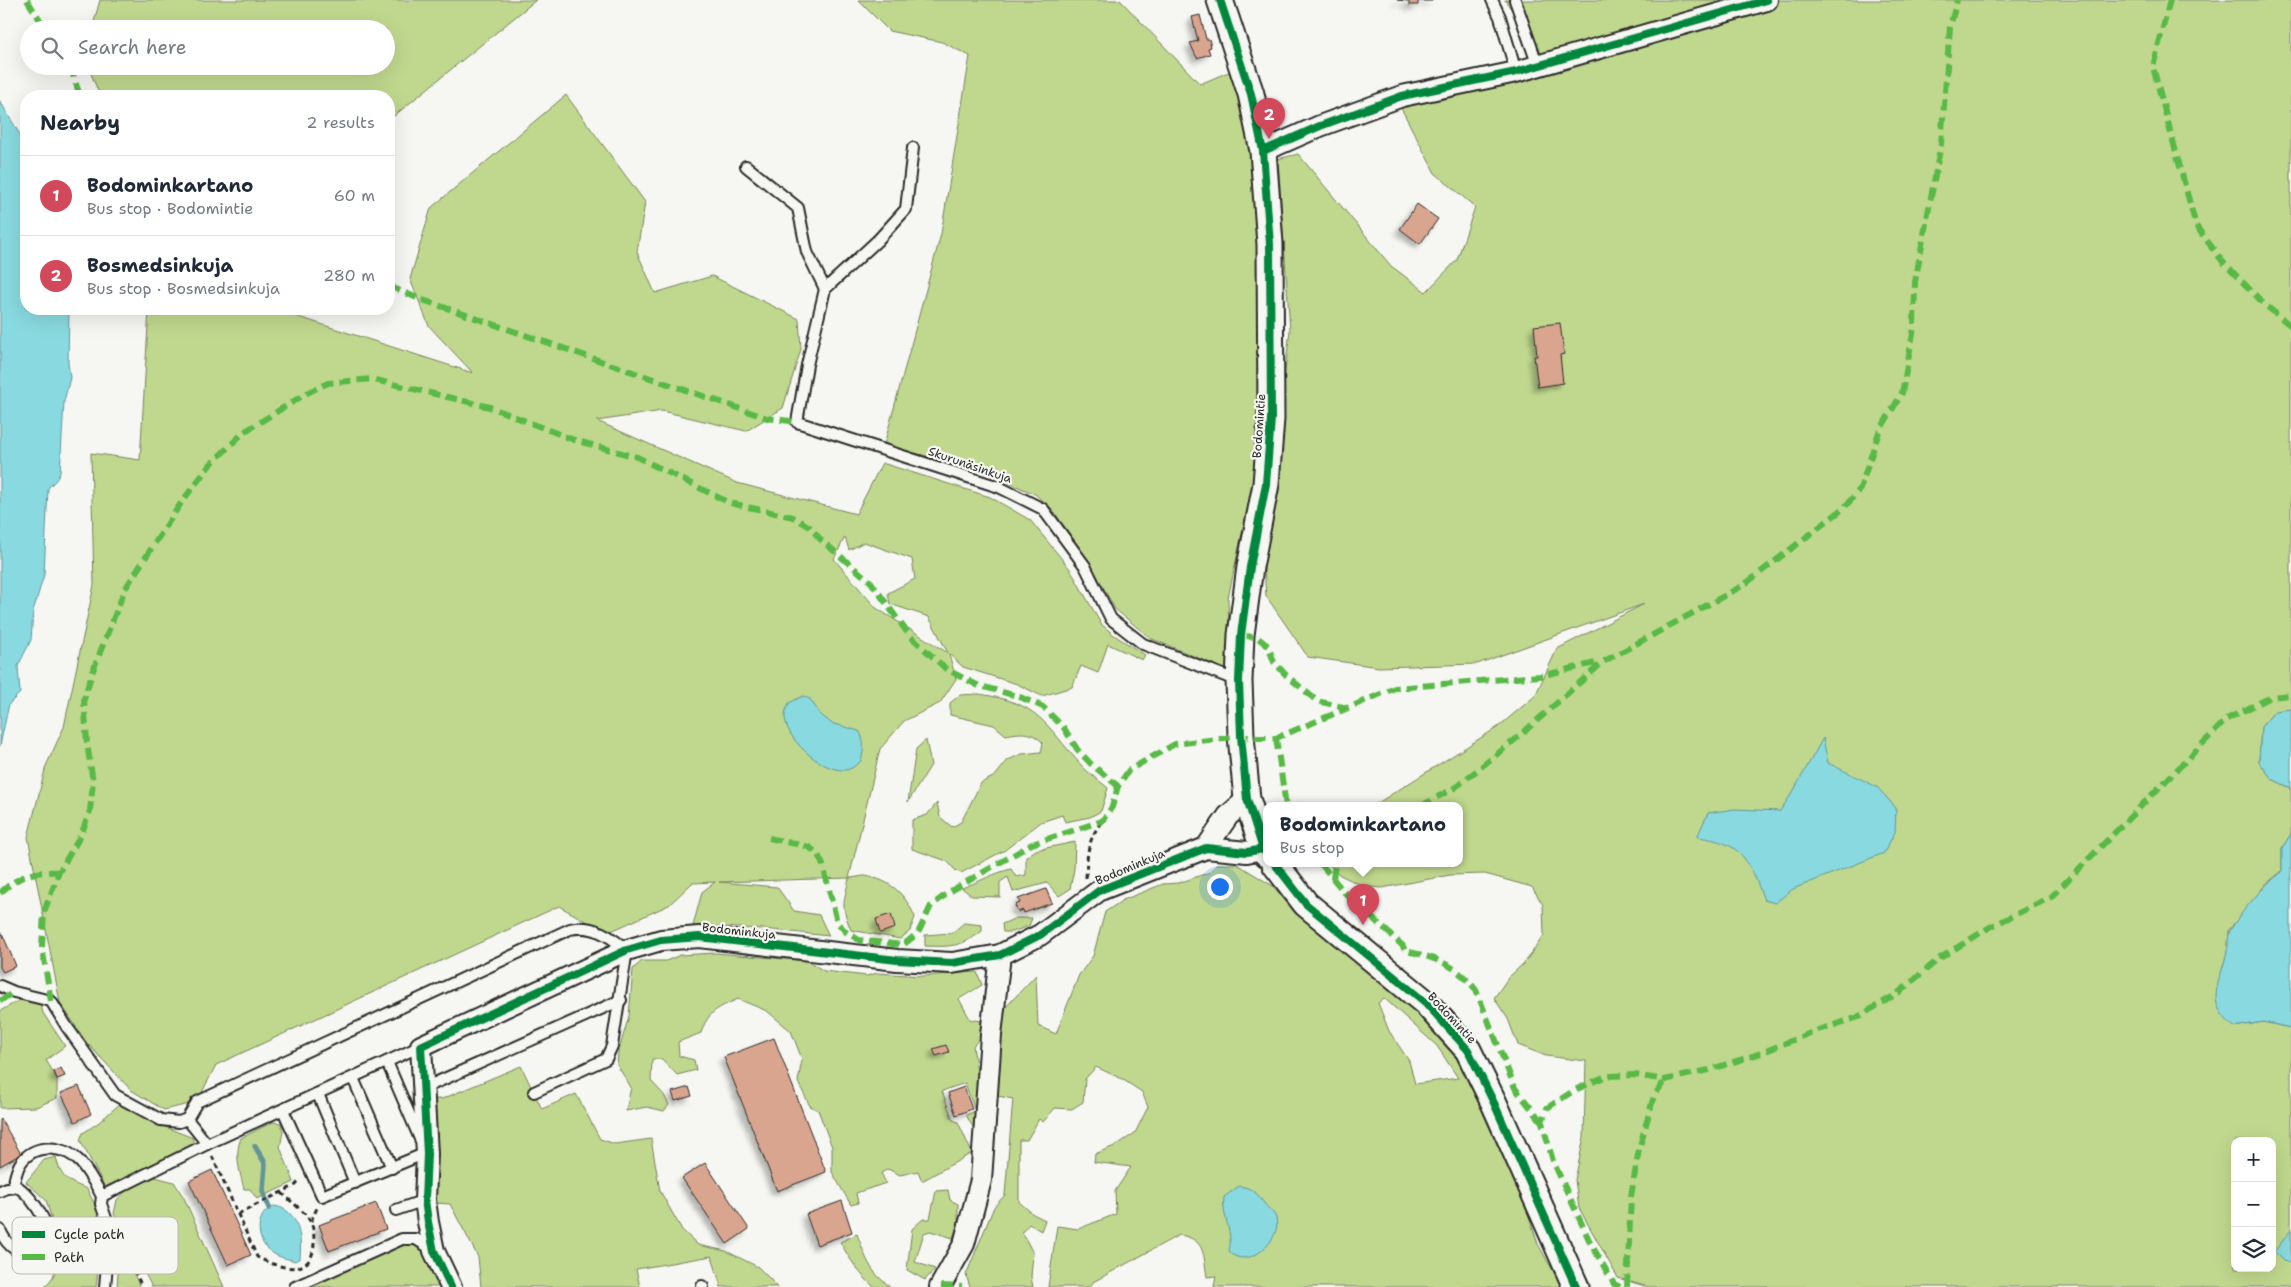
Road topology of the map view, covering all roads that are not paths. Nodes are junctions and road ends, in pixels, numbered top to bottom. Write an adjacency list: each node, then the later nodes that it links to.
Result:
1 (1220, 0): 8 (street, Bodomintie)
2 (1492, 0): 6 (lane)
3 (1515, 0): 5 (lane)
4 (1767, 0): 5 (street)
5 (1538, 66): 6 (street)
6 (1516, 72): 8 (street)
7 (913, 148): 10 (lane)
8 (1263, 151): 11 (street, Bodomintie)
9 (746, 166): 10 (lane)
10 (825, 289): 11 (lane, Skurunäsinkuja)
11 (1239, 681): 12 (street, Bodomintie)
12 (1247, 799): 13 (street, Bodomintie); 14 (street)
13 (1263, 842)
14 (1206, 848): 15 (street, Bodominkuja); 18 (street, Bodominkuja)
15 (1263, 854)
16 (1277, 867): 48 (street, Bodomintie)
17 (627, 950): 18 (street, Bodominkuja); 20 (lane); 21 (street, Bodominkuja); 28 (lane)
18 (1000, 954): 47 (street)
19 (0, 986): 28 (lane)
20 (621, 1000): 24 (lane); 25 (lane)
21 (421, 1046): 22 (lane); 24 (street)
22 (387, 1062): 23 (lane); 30 (lane)
23 (353, 1078): 26 (lane); 31 (lane)
24 (424, 1088): 30 (street)
25 (534, 1092)
26 (318, 1094): 27 (lane); 32 (lane)
27 (283, 1110): 29 (lane); 32 (lane)
28 (188, 1119): 29 (lane)
29 (207, 1144): 35 (lane)
30 (427, 1154): 31 (lane); 36 (street)
31 (392, 1168): 32 (lane)
32 (355, 1183)
33 (13, 1186): 34 (lane); 35 (lane); 38 (lane)
34 (0, 1191)
35 (102, 1196): 39 (lane)
36 (425, 1200): 37 (lane); 42 (street)
37 (396, 1210)
38 (41, 1217)
39 (106, 1217)
40 (0, 1230): 41 (lane)
41 (12, 1246)
42 (434, 1251): 45 (lane); 46 (street)
43 (106, 1274): 44 (lane)
44 (105, 1287)
45 (295, 1287)
46 (451, 1287)
47 (940, 1287)
48 (1576, 1287)

